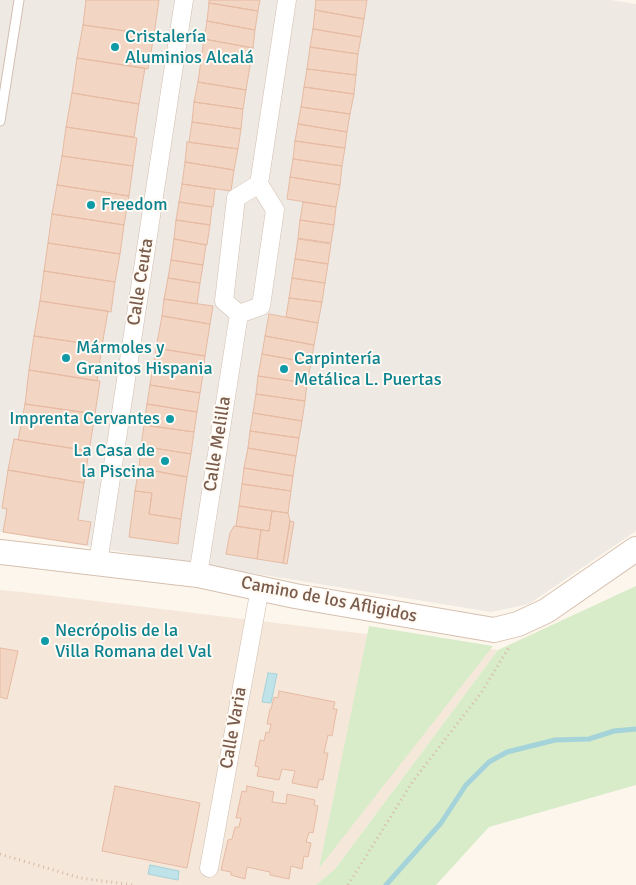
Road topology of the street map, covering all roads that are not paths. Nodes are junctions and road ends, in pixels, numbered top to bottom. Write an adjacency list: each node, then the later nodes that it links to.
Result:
1 (19, 0): 4 (lane)
2 (184, 0): 9 (street, Calle Ceuta)
3 (287, 0): 5 (street)
4 (0, 121)
5 (259, 184): 6 (street); 6 (street)
6 (239, 314): 10 (street, Calle Melilla)
7 (636, 549): 11 (street, Camino de los Afligidos)
8 (0, 552): 9 (street, Camino de los Afligidos)
9 (98, 563): 10 (street, Camino de los Afligidos)
10 (198, 575): 11 (street, Camino de los Afligidos)
11 (260, 588): 12 (street, Calle Varia)
12 (208, 868)

